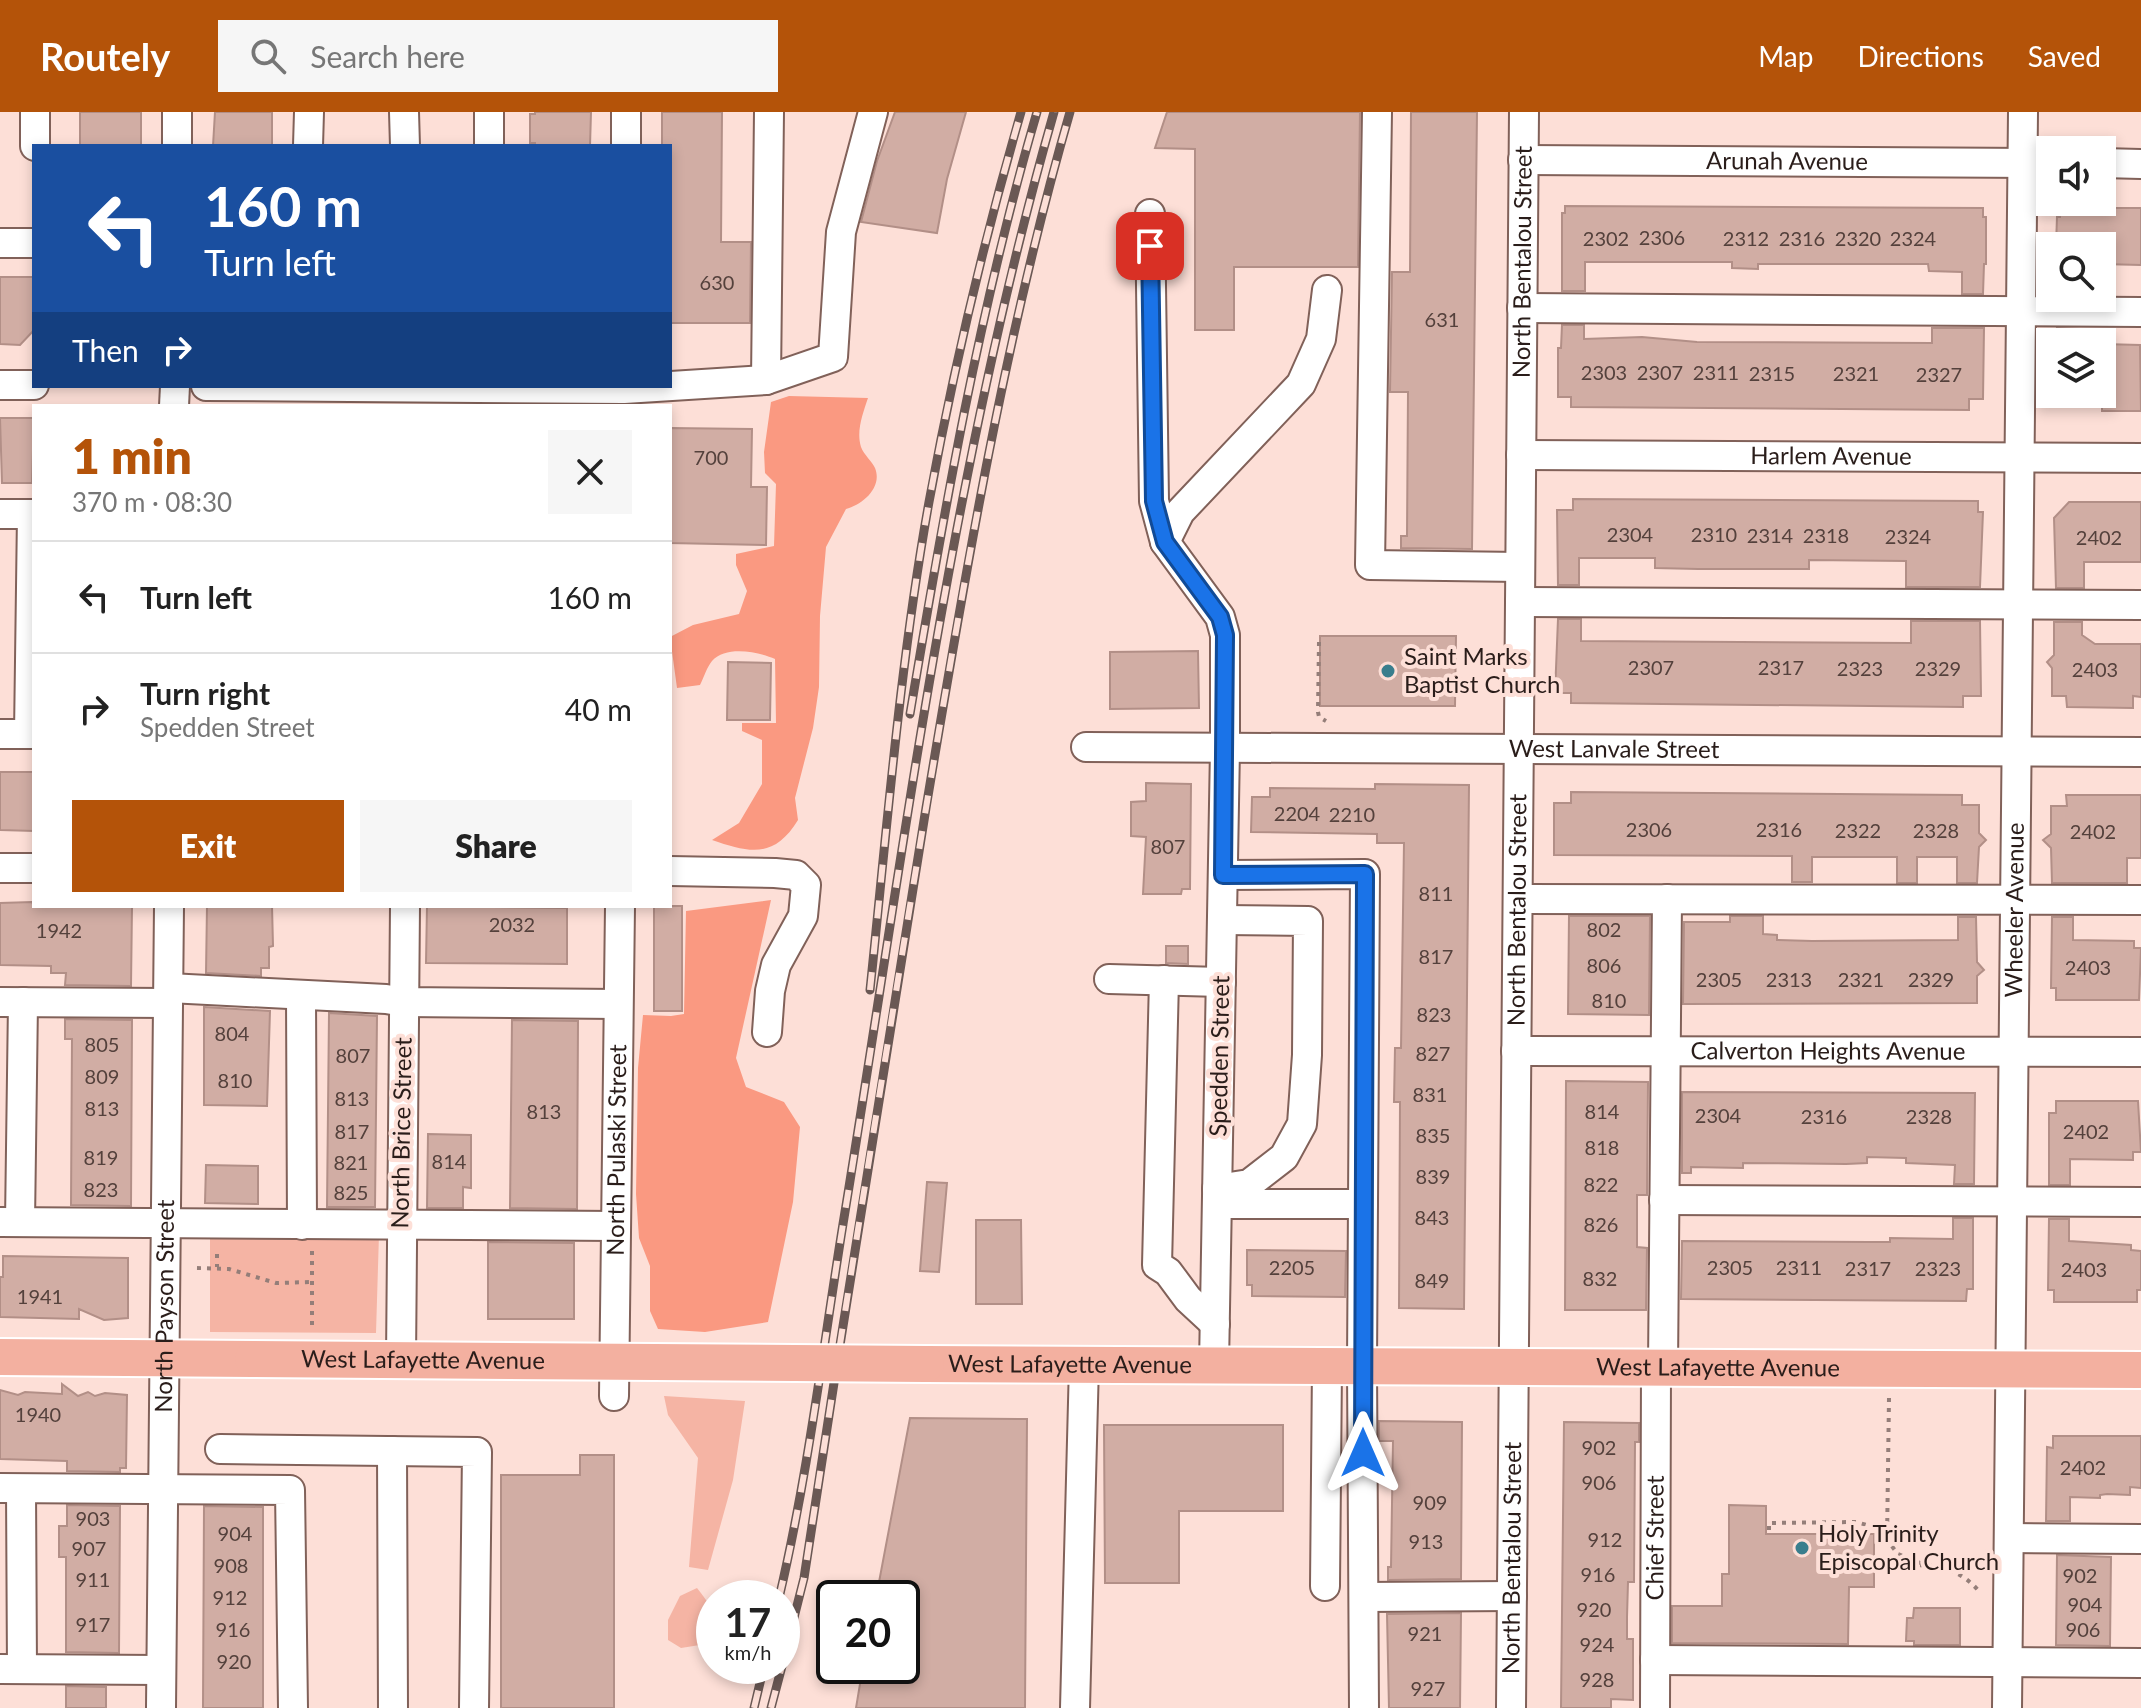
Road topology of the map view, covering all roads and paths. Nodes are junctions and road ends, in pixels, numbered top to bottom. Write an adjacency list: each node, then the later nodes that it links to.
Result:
1 (35, 112): 12 (street)
2 (177, 112): 13 (street)
3 (309, 112): 14 (street)
4 (404, 112): 15 (street)
5 (489, 112): 16 (street)
6 (626, 112): 17 (street)
7 (769, 112): 29 (street)
8 (873, 112): 29 (street)
9 (1377, 112): 40 (street)
10 (1524, 112): 18 (street, North Bentalou Street)
11 (2023, 112): 19 (street, Wheeler Avenue)
12 (35, 144)
13 (177, 144)
14 (308, 144)
15 (405, 144)
16 (489, 144)
17 (626, 144)
18 (1523, 160): 19 (street, Arunah Avenue); 26 (street, North Bentalou Street)
19 (2036, 163): 27 (street, Wheeler Avenue)
20 (2116, 163): 21 (street)
21 (2141, 164)
22 (1150, 214): 39 (street)
23 (0, 243): 24 (street)
24 (32, 243)
25 (1327, 290): 39 (street)
26 (1522, 308): 27 (street); 34 (street, North Bentalou Street)
27 (2020, 311): 28 (street); 35 (street, Wheeler Avenue)
28 (2141, 312)
29 (766, 380): 33 (street)
30 (0, 385): 31 (street)
31 (32, 385)
32 (435, 388): 33 (street)
33 (624, 394)
34 (1521, 455): 35 (street, Harlem Avenue); 40 (street, North Bentalou Street)
35 (2019, 458): 36 (street, Harlem Avenue); 42 (street, Wheeler Avenue)
36 (2141, 458)
37 (0, 514): 38 (street)
38 (32, 514)
39 (1165, 542): 50 (street, Spedden Street)
40 (1520, 567): 41 (street, North Bentalou Street)
41 (1520, 602): 42 (street); 51 (street, North Bentalou Street)
42 (2018, 605): 43 (street); 52 (street, Wheeler Avenue)
43 (2141, 605)
44 (32, 624): 48 (street)
45 (1319, 642): 46 (path)
46 (1326, 721)
47 (0, 734): 48 (street)
48 (31, 734)
49 (1086, 747): 50 (street, West Lanvale Street)
50 (1225, 748): 51 (street, West Lanvale Street); 57 (street, Spedden Street)
51 (1519, 749): 52 (street, West Lanvale Street); 58 (street, North Bentalou Street)
52 (2016, 752): 53 (street, West Lanvale Street); 60 (street, Wheeler Avenue)
53 (2141, 752)
54 (0, 868): 55 (street)
55 (32, 868)
56 (672, 871): 74 (street)
57 (1223, 875): 65 (street, Spedden Street); 83 (street)
58 (1518, 899): 59 (street); 75 (street, North Bentalou Street)
59 (1667, 899): 60 (street); 76 (street, Chief Street)
60 (2015, 900): 61 (street); 77 (street, Wheeler Avenue)
61 (2141, 900)
62 (169, 908): 70 (street, North Payson Street)
63 (405, 908): 72 (street, North Brice Street)
64 (620, 908): 73 (street, North Pulaski Street)
65 (1223, 920): 68 (street, Spedden Street); 79 (street)
66 (1109, 979): 67 (street)
67 (1164, 980): 68 (street); 93 (street)
68 (1221, 982): 79 (street, Spedden Street)
69 (301, 995): 70 (street); 72 (street); 88 (street)
70 (169, 996): 71 (street); 85 (street, North Payson Street)
71 (11, 1002): 84 (street)
72 (404, 1002): 73 (street); 86 (street, North Brice Street)
73 (618, 1004): 87 (street, North Pulaski Street)
74 (767, 1032)
75 (1516, 1051): 76 (street, Calverton Heights Avenue); 103 (street, North Bentalou Street)
76 (1665, 1052): 77 (street, Calverton Heights Avenue); 80 (street, Chief Street)
77 (2014, 1052): 78 (street, Calverton Heights Avenue); 81 (street, Wheeler Avenue)
78 (2141, 1052)
79 (1217, 1196): 83 (street); 93 (street, Spedden Street)
80 (1664, 1200): 81 (street); 104 (street, Chief Street)
81 (2012, 1202): 82 (street); 105 (street, Wheeler Avenue)
82 (2141, 1202)
83 (1363, 1204): 102 (street)
84 (10, 1222): 85 (street)
85 (166, 1224): 88 (street); 96 (street, North Payson Street)
86 (401, 1226): 87 (street); 88 (street); 97 (street, North Brice Street)
87 (616, 1226): 98 (street, North Pulaski Street)
88 (307, 1234): 92 (path)
89 (217, 1254): 90 (path)
90 (217, 1267): 91 (path); 92 (path)
91 (197, 1268)
92 (312, 1282): 94 (path)
93 (1215, 1324): 100 (street, Spedden Street)
94 (312, 1329)
95 (0, 1357): 96 (main road, West Lafayette Avenue)
96 (165, 1358): 99 (main road, West Lafayette Avenue, bridge); 112 (street, North Payson Street)
97 (401, 1360): 98 (street, West Lafayette Avenue)
98 (614, 1361): 108 (street, North Pulaski Street)
99 (1084, 1364): 100 (main road, West Lafayette Avenue); 132 (street)
100 (1214, 1365): 101 (main road, West Lafayette Avenue)
101 (1327, 1366): 102 (main road, West Lafayette Avenue); 119 (street)
102 (1362, 1366): 103 (main road, West Lafayette Avenue); 122 (street)
103 (1514, 1367): 104 (main road, West Lafayette Avenue); 121 (street, North Bentalou Street)
104 (1660, 1368): 105 (main road, West Lafayette Avenue); 123 (street, Chief Street)
105 (2011, 1369): 106 (main road, West Lafayette Avenue); 114 (street, Wheeler Avenue)
106 (2141, 1370)
107 (1889, 1390): 116 (path)
108 (614, 1396)
109 (220, 1449): 110 (street)
110 (392, 1451): 130 (street); 131 (street)
111 (11, 1488): 112 (street); 126 (street)
112 (163, 1489): 127 (street, North Payson Street); 129 (street)
113 (1769, 1530): 116 (path)
114 (2009, 1538): 115 (street); 124 (street, Wheeler Avenue)
115 (2141, 1539)
116 (1887, 1540): 117 (path)
117 (1925, 1565): 118 (path); 120 (path)
118 (1880, 1567)
119 (1325, 1586)
120 (1978, 1590)
121 (1512, 1596): 122 (street); 134 (street, North Bentalou Street)
122 (1364, 1597): 133 (street)
123 (1655, 1660): 124 (street); 135 (street, Chief Street)
124 (2008, 1663): 125 (street); 136 (street, Wheeler Avenue)
125 (2141, 1663)
126 (11, 1669): 127 (street)
127 (161, 1670): 128 (street, North Payson Street)
128 (161, 1708)
129 (293, 1708)
130 (393, 1708)
131 (474, 1708)
132 (1075, 1708)
133 (1364, 1708)
134 (1511, 1708)
135 (1655, 1708)
136 (2007, 1708)

